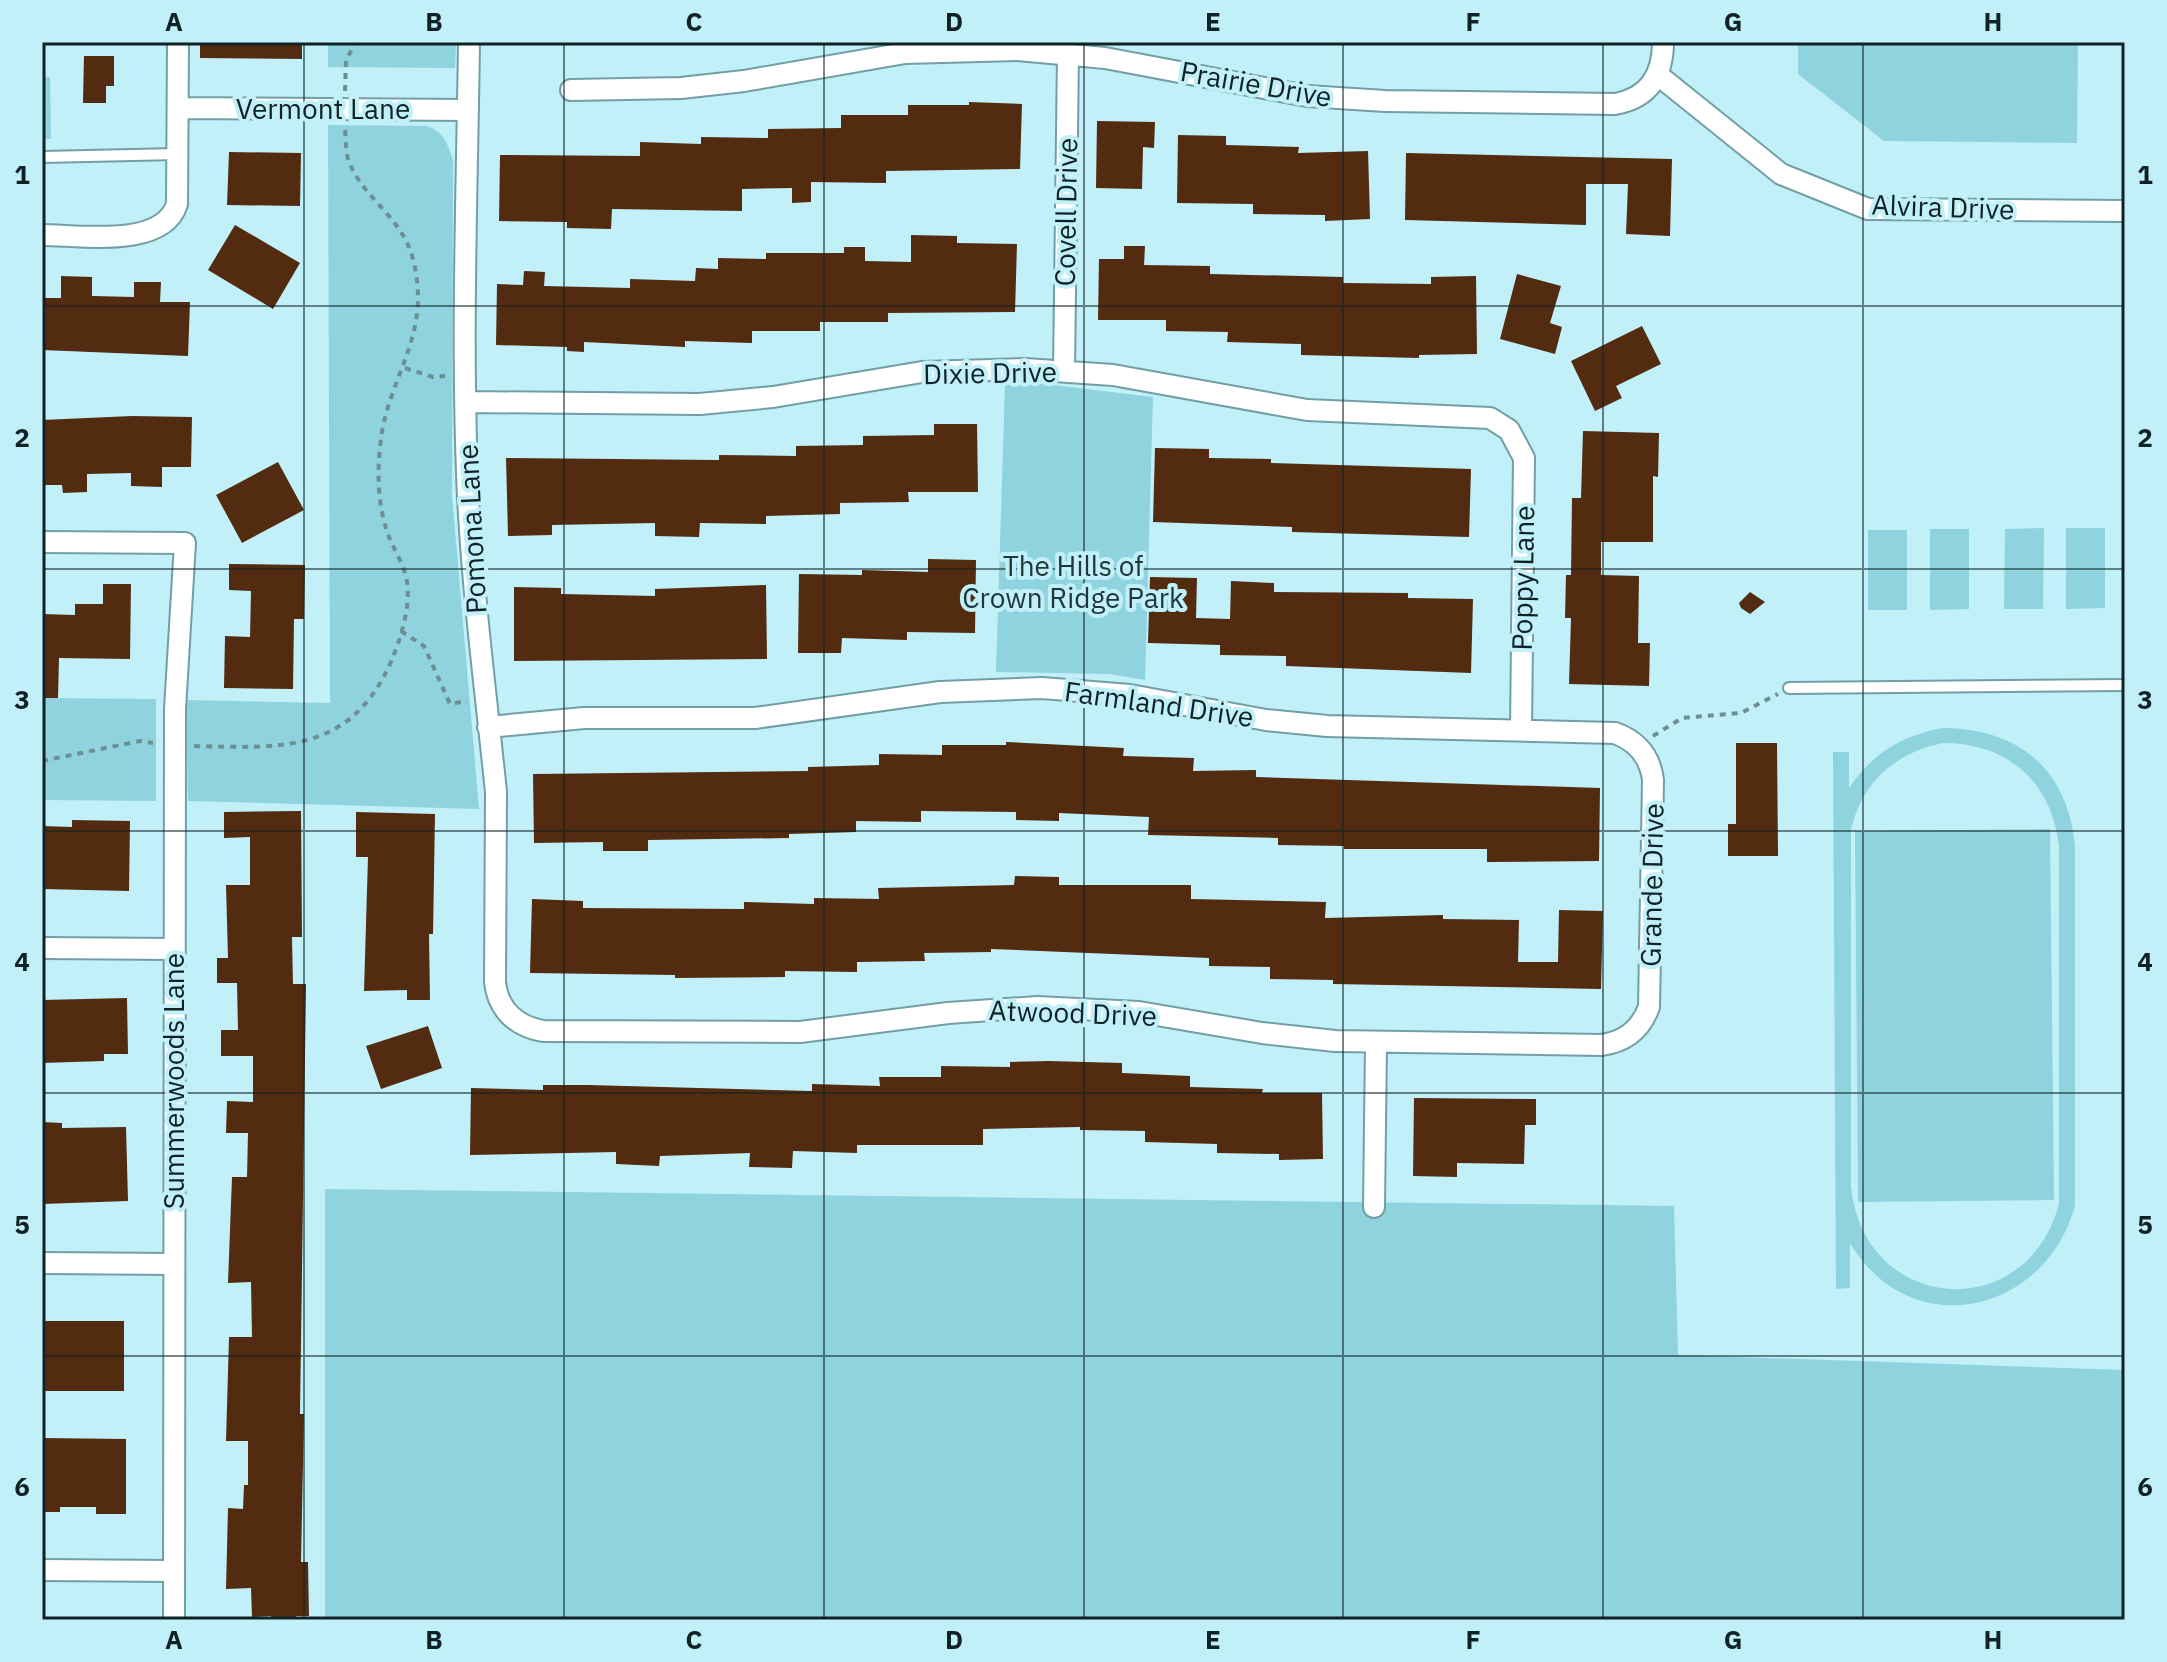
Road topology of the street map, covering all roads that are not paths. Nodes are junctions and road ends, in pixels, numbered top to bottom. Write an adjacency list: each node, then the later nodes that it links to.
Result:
1 (178, 42): 7 (street)
2 (469, 42): 8 (street, Pomona Lane)
3 (1663, 42): 5 (street)
4 (1068, 53): 5 (street, Prairie Drive); 6 (street, Prairie Drive); 13 (street, Covell Drive)
5 (1655, 80): 11 (street, Alvira Drive)
6 (571, 90)
7 (178, 108): 8 (street, Vermont Lane); 9 (street)
8 (468, 110): 14 (street, Pomona Lane)
9 (178, 154): 10 (lane); 12 (street)
10 (42, 157)
11 (2125, 211)
12 (42, 235)
13 (1064, 371): 14 (street, Dixie Drive); 15 (street, Dixie Drive)
14 (466, 402): 19 (street, Pomona Lane)
15 (1509, 430): 20 (street, Poppy Lane)
16 (42, 542): 23 (street, Summerwoods Lane)
17 (2125, 685): 18 (lane)
18 (1789, 688)
19 (488, 727): 20 (street, Farmland Drive); 24 (street, Pomona Lane)
20 (1521, 730): 21 (street, Farmland Drive)
21 (1637, 745): 25 (street, Grande Drive)
22 (42, 948): 23 (street)
23 (174, 949): 29 (street, Summerwoods Lane)
24 (507, 1012): 26 (street, Atwood Drive)
25 (1639, 1026): 26 (street, Atwood Drive)
26 (1376, 1042): 27 (street)
27 (1374, 1207)
28 (42, 1263): 29 (street)
29 (174, 1264): 31 (street, Summerwoods Lane)
30 (42, 1570): 31 (street)
31 (174, 1571): 32 (street, Summerwoods Lane)
32 (174, 1620)

